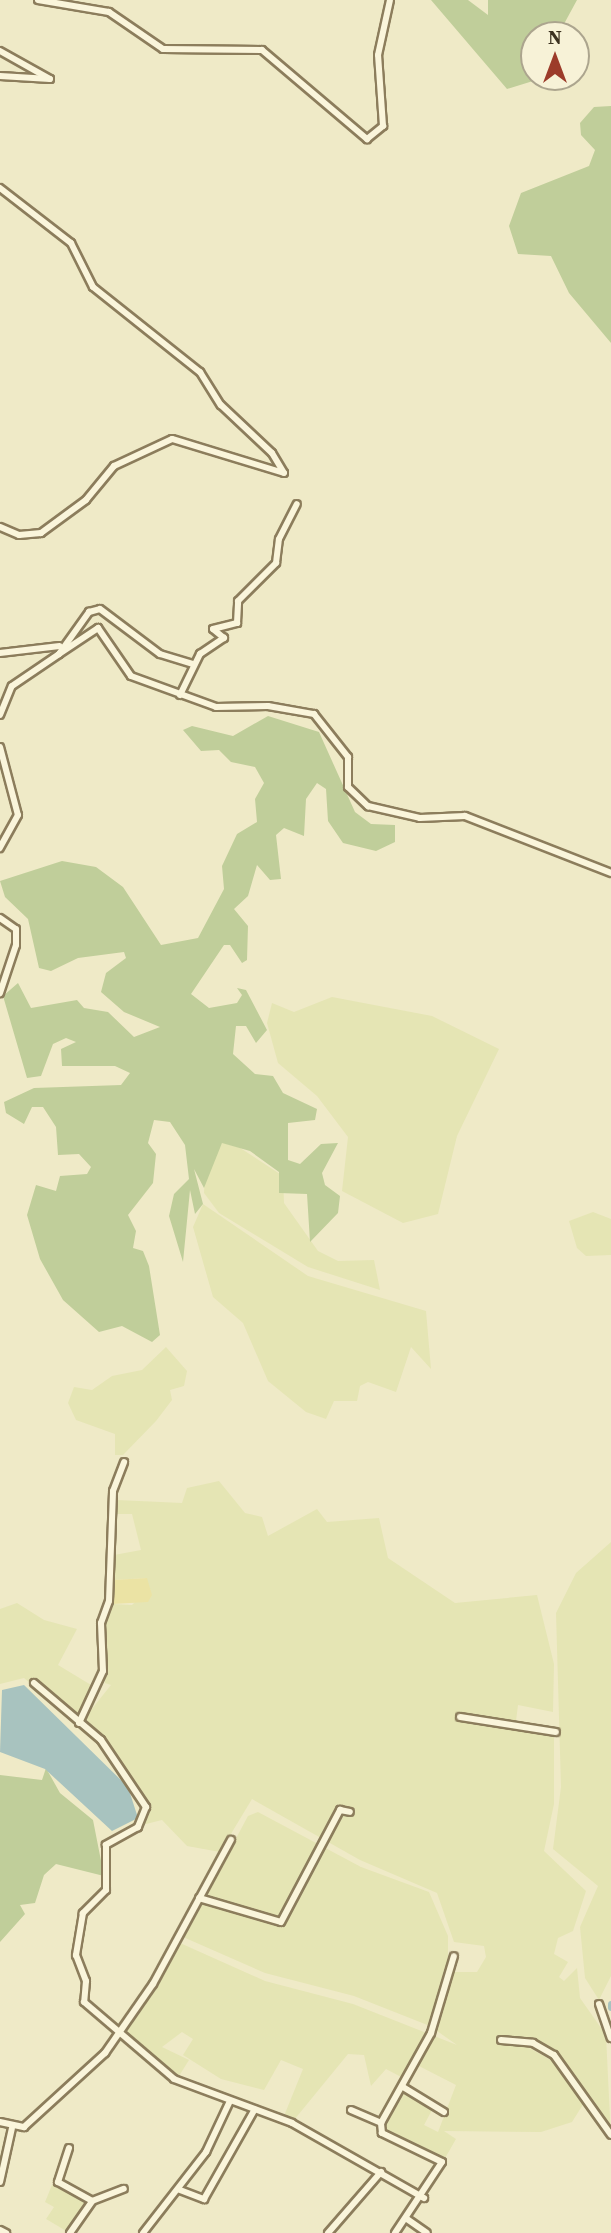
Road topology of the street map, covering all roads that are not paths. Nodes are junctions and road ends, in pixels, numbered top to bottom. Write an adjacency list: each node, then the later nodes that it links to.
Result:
1 (38, 0): 2 (street)
2 (390, 0)
3 (0, 51): 4 (street)
4 (0, 76)
5 (0, 188): 7 (street)
6 (298, 504): 11 (street)
7 (0, 527)
8 (60, 646): 9 (street); 10 (street); 11 (street)
9 (0, 653)
10 (59, 654): 12 (street); 13 (street)
11 (193, 664): 12 (street)
12 (180, 695): 16 (street)
13 (0, 715)
14 (0, 747): 15 (street)
15 (0, 848)
16 (611, 873)
17 (0, 918): 18 (street)
18 (0, 993)
19 (124, 1462): 22 (street)
20 (34, 1683): 22 (street)
21 (460, 1717): 23 (street)
22 (79, 1723): 29 (street)
23 (556, 1732)
24 (350, 1812): 26 (street)
25 (230, 1840): 26 (street)
26 (199, 1898): 29 (street)
27 (454, 1956): 32 (street)
28 (599, 2004): 30 (street)
29 (117, 2033): 33 (street); 39 (street)
30 (611, 2038)
31 (501, 2040): 40 (street)
32 (403, 2087): 36 (street); 38 (street)
33 (230, 2101): 34 (street); 45 (street)
34 (255, 2109): 42 (street); 45 (street)
35 (351, 2110): 38 (street)
36 (444, 2112)
37 (0, 2122): 39 (street)
38 (382, 2123): 46 (street)
39 (12, 2128): 43 (street)
40 (611, 2135)
41 (69, 2148): 47 (street)
42 (381, 2172): 46 (street); 53 (street)
43 (0, 2182)
44 (124, 2189): 47 (street)
45 (180, 2190): 52 (street)
46 (424, 2198): 48 (street)
47 (92, 2201): 51 (street)
48 (407, 2219): 54 (street); 55 (street)
49 (0, 2230): 50 (street)
50 (6, 2233)
51 (70, 2233)
52 (143, 2233)
53 (328, 2233)
54 (395, 2233)
55 (427, 2233)

